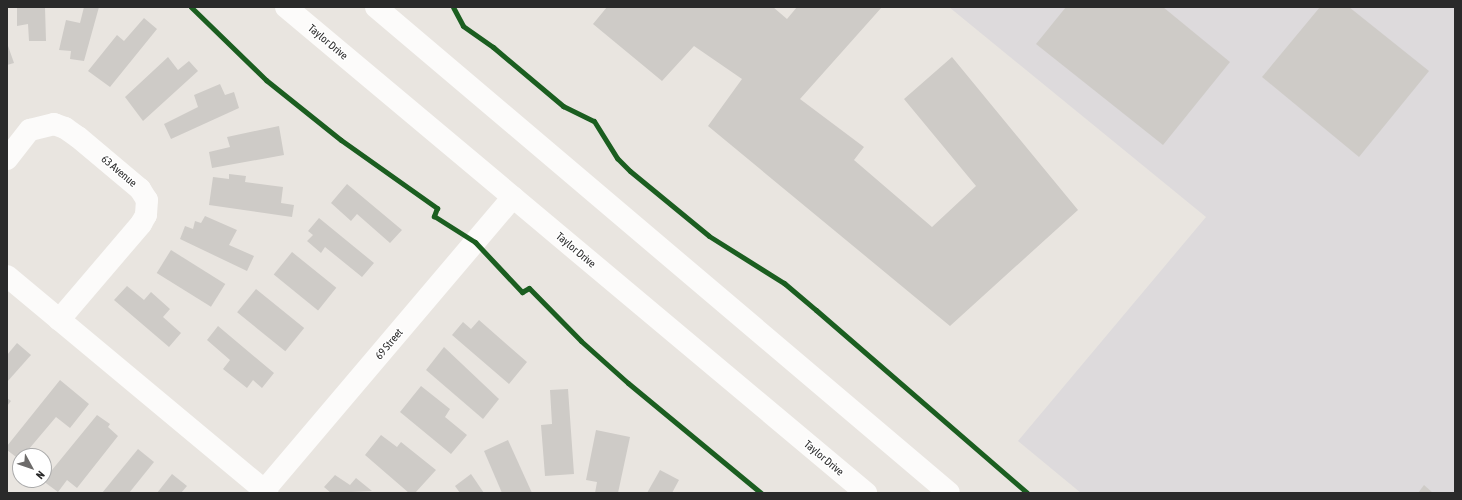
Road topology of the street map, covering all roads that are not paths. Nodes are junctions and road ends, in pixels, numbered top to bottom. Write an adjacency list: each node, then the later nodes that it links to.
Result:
1 (286, 7): 4 (main road, Taylor Drive)
2 (376, 7): 9 (main road)
3 (7, 159): 6 (main road, 63 Avenue)
4 (513, 197): 7 (main road, 69 Street); 8 (main road, Taylor Drive)
5 (7, 276): 6 (main road)
6 (59, 320): 7 (main road)
7 (265, 492)
8 (866, 493)
9 (949, 493)

